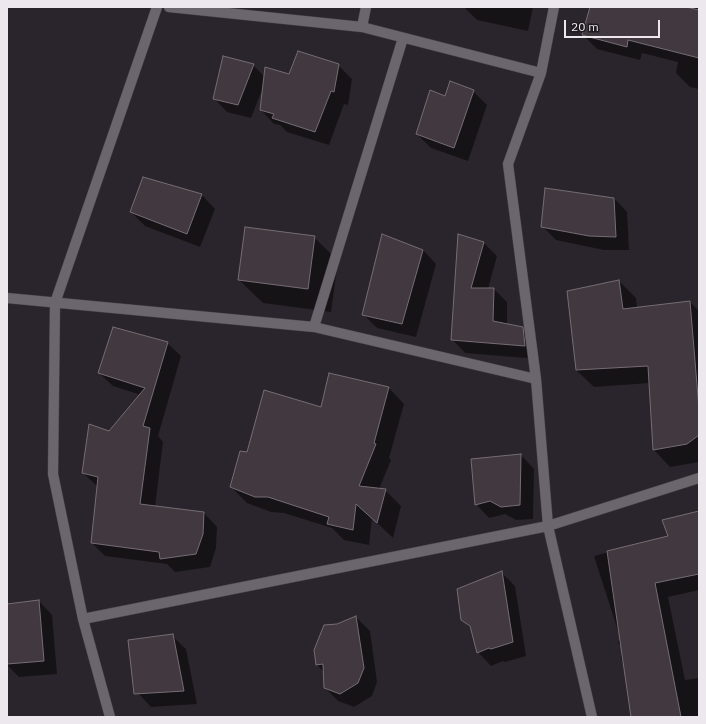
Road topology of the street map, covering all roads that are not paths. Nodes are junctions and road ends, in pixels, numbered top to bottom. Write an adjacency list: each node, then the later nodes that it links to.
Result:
1 (158, 7): 9 (street)
2 (169, 7): 5 (street)
3 (366, 7): 5 (street)
4 (554, 7): 7 (street)
5 (362, 27): 6 (street)
6 (403, 38): 7 (street); 10 (street)
7 (541, 73): 11 (street)
8 (7, 298): 9 (street)
9 (55, 303): 10 (street); 14 (street)
10 (314, 327): 11 (street)
11 (536, 379): 13 (street)
12 (699, 478): 13 (street)
13 (548, 526): 14 (street); 16 (street)
14 (83, 619): 15 (street)
15 (110, 717)
16 (592, 717)

